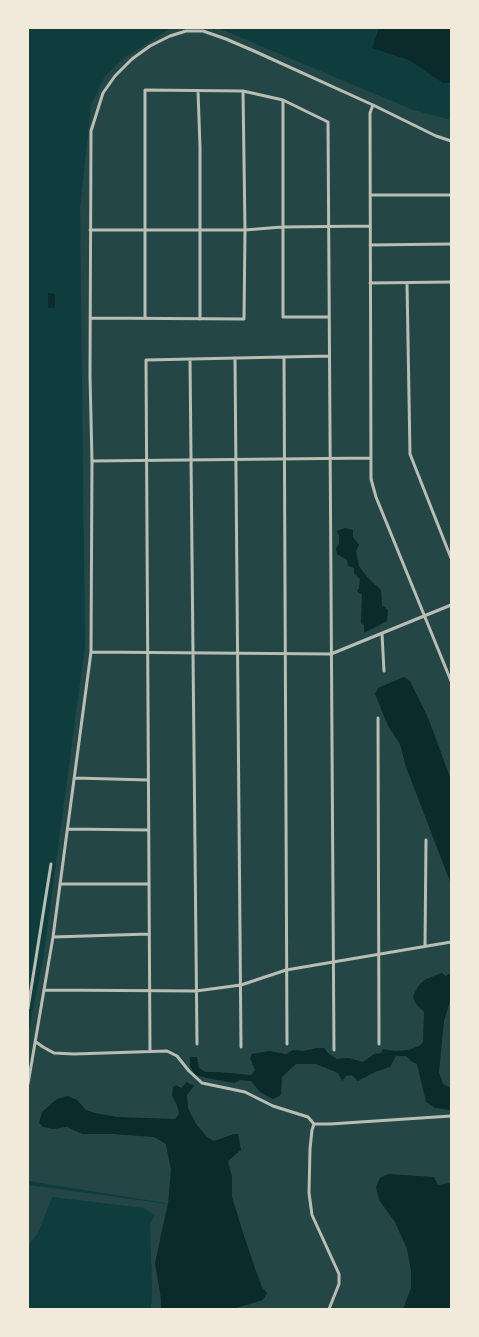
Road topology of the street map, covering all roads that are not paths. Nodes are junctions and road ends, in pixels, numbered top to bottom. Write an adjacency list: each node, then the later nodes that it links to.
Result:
1 (198, 91): 2 (street); 12 (street); 13 (street)
2 (243, 91): 3 (street); 14 (street)
3 (283, 100): 9 (street); 10 (street)
4 (373, 105): 5 (street); 6 (street); 11 (street)
5 (451, 141)
6 (370, 194): 7 (street); 8 (street)
7 (451, 195)
8 (369, 226): 10 (street); 16 (street)
9 (282, 227): 10 (street); 14 (street); 20 (street)
10 (329, 227): 20 (street)
11 (90, 230): 12 (street); 21 (street)
12 (146, 230): 13 (street); 22 (street)
13 (200, 230): 14 (street); 23 (street)
14 (245, 230): 23 (street)
15 (451, 244): 16 (street)
16 (370, 246): 18 (street)
17 (451, 282): 19 (street)
18 (370, 283): 19 (street); 29 (street)
19 (408, 283): 35 (street)
20 (329, 317): 24 (street)
21 (90, 318): 22 (street); 34 (street)
22 (146, 318): 23 (street)
23 (200, 319)
24 (328, 356): 25 (street); 28 (street)
25 (284, 357): 26 (street); 31 (street)
26 (235, 358): 27 (street); 30 (street)
27 (190, 359): 32 (street); 33 (street)
28 (329, 458): 29 (street); 31 (street); 44 (street)
29 (371, 458): 37 (street)
30 (236, 459): 31 (street); 33 (street); 42 (street)
31 (284, 459): 43 (street)
32 (146, 460): 33 (street); 34 (street); 40 (street)
33 (191, 460): 41 (street)
34 (92, 461): 39 (street)
35 (451, 558)
36 (451, 605): 37 (street)
37 (425, 616): 38 (street); 46 (street)
38 (382, 634): 44 (street); 45 (street)
39 (91, 652): 40 (street); 48 (street)
40 (147, 653): 41 (street); 49 (street)
41 (193, 653): 42 (street); 66 (street)
42 (238, 653): 43 (street); 63 (street)
43 (285, 653): 44 (street); 62 (street)
44 (331, 654): 61 (street)
45 (384, 671)
46 (451, 681)
47 (378, 718): 60 (street)
48 (75, 778): 49 (street); 50 (street)
49 (148, 780): 51 (street)
50 (68, 829): 51 (street); 54 (street)
51 (148, 830): 55 (street)
52 (426, 840): 59 (street)
53 (51, 864): 67 (street)
54 (61, 884): 55 (street); 57 (street)
55 (149, 884): 56 (street)
56 (149, 934): 57 (street); 65 (street)
57 (53, 937): 64 (street)
58 (451, 942): 59 (street)
59 (425, 946): 60 (street)
60 (378, 955): 61 (street); 71 (street)
61 (334, 963): 62 (street); 74 (street)
62 (286, 970): 63 (street); 70 (street)
63 (241, 985): 66 (street); 72 (street)
64 (44, 990): 65 (street); 68 (street)
65 (149, 990): 66 (street); 73 (street)
66 (196, 990): 69 (street)
67 (28, 1008)
68 (36, 1042): 73 (street); 75 (street)
69 (197, 1044)
70 (287, 1044)
71 (379, 1044)
72 (242, 1047)
73 (150, 1050): 77 (street)
74 (334, 1050)
75 (28, 1084)
76 (451, 1116): 77 (street)
77 (314, 1124): 78 (street)
78 (329, 1309)

